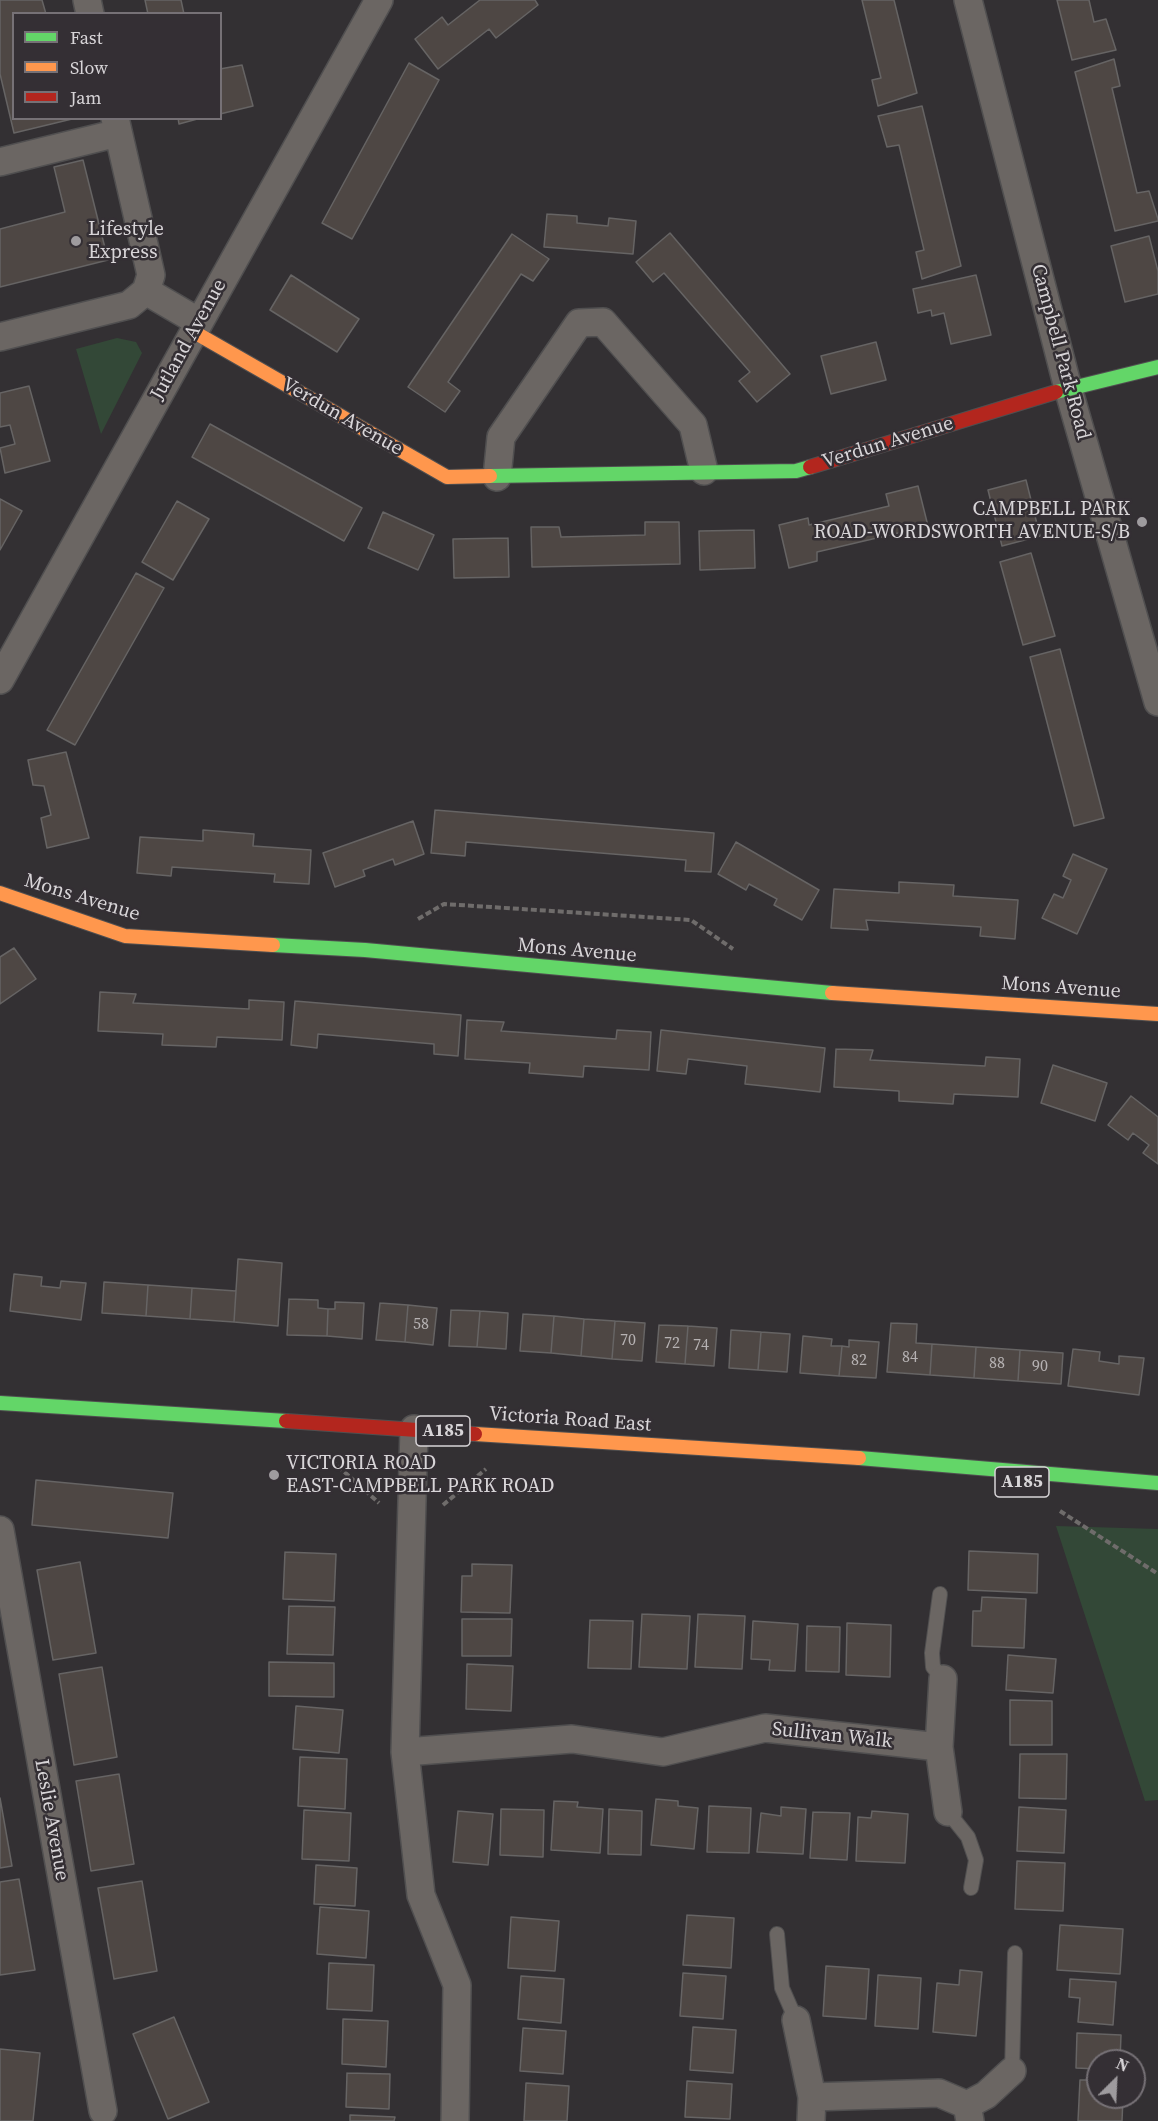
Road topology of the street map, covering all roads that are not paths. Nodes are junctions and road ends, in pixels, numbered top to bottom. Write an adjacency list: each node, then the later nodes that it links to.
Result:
1 (379, 0): 6 (street, Jutland Avenue)
2 (968, 0): 9 (street, Campbell Park Road)
3 (116, 126): 4 (street); 5 (street)
4 (0, 162)
5 (146, 291): 6 (street); 7 (street)
6 (196, 327): 11 (street, Verdun Avenue); 12 (street, Jutland Avenue)
7 (0, 337)
8 (1158, 367): 9 (street, Verdun Avenue)
9 (1068, 388): 10 (street, Verdun Avenue); 13 (street, Campbell Park Road)
10 (704, 471): 11 (street, Verdun Avenue); 11 (street)
11 (497, 477)
12 (0, 680)
13 (1158, 702)
14 (0, 893): 15 (street, Mons Avenue)
15 (1158, 1014)
16 (0, 1403): 17 (street, Victoria Road East / A185)
17 (414, 1429): 18 (street, Victoria Road East / A185); 25 (street)
18 (887, 1460): 19 (street, Victoria Road East / A185); 20 (street, Victoria Road East / A185)
19 (1158, 1484)
20 (1079, 1491)
21 (0, 1530): 33 (street, Leslie Avenue)
22 (940, 1594): 23 (lane)
23 (943, 1679): 24 (street)
24 (939, 1747): 25 (street, Sullivan Walk); 26 (street)
25 (405, 1752): 35 (street)
26 (948, 1812): 27 (lane)
27 (972, 1888)
28 (777, 1934): 30 (lane)
29 (1015, 1953): 31 (lane)
30 (796, 2020): 32 (street)
31 (1012, 2071): 34 (street)
32 (811, 2109): 34 (street)
33 (103, 2111)
34 (969, 2113)
35 (455, 2121)

